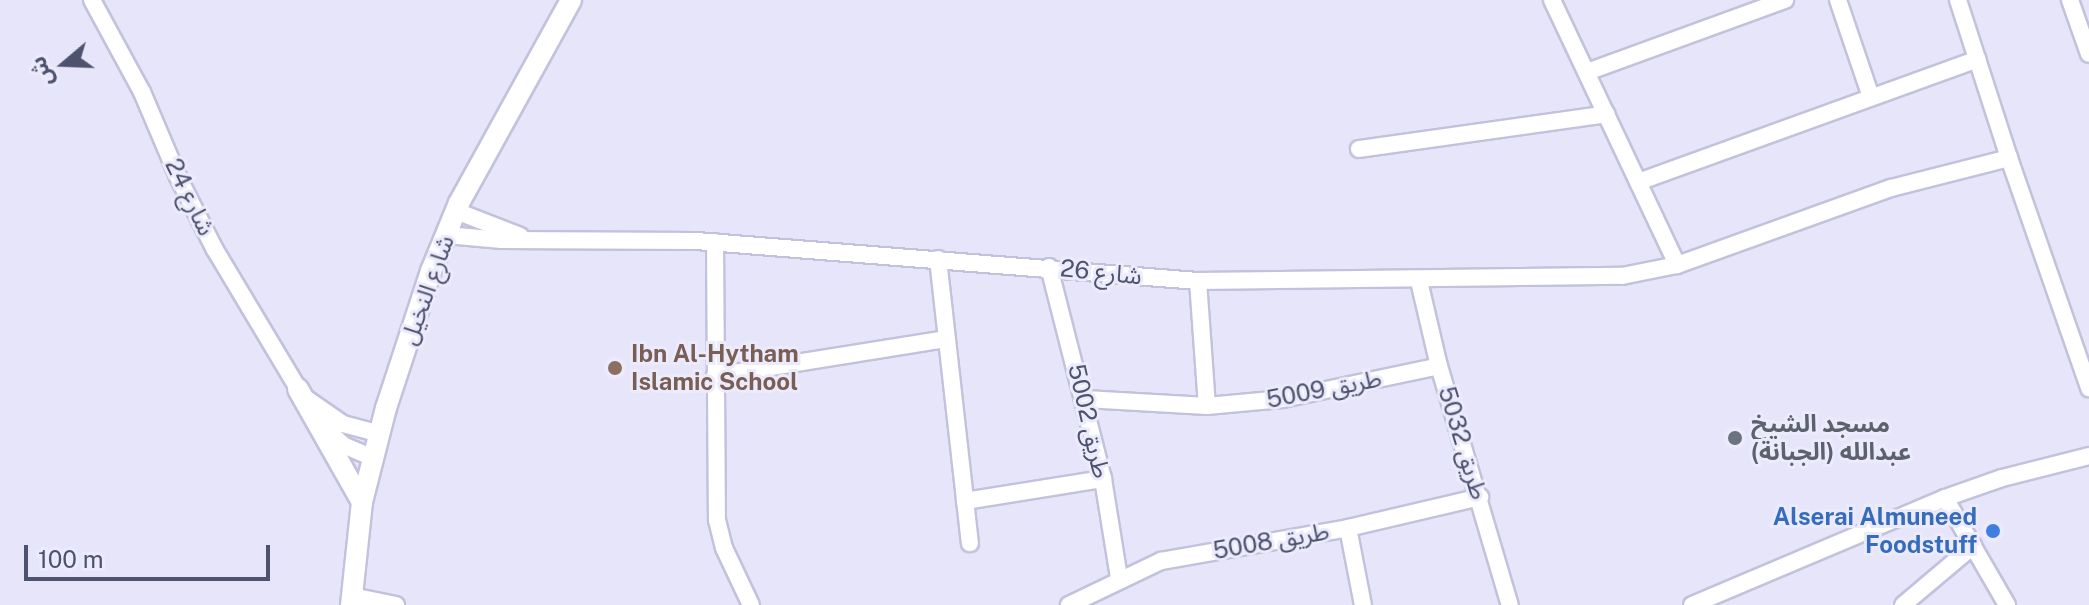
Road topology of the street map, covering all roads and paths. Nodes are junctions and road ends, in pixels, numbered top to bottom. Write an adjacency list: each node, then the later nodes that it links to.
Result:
1 (92, 0): 30 (street, شارع 24)
2 (571, 0): 16 (street, شارع النخيل)
3 (1552, 0): 10 (street)
4 (1785, 0): 10 (street)
5 (1838, 0): 11 (street)
6 (1958, 0): 9 (street)
7 (2070, 0): 8 (street)
8 (2089, 54)
9 (1977, 59): 11 (street); 14 (street)
10 (1587, 72): 12 (street)
11 (1871, 97): 15 (street)
12 (1607, 114): 13 (street); 15 (street)
13 (1359, 149)
14 (2009, 158): 21 (street, شارع 26); 26 (street)
15 (1638, 182): 21 (street)
16 (456, 211): 17 (street, شارع النخيل); 18 (street, شارع 26)
17 (446, 235): 18 (street, شارع 26); 33 (street, شارع النخيل)
18 (525, 238): 19 (street, شارع 26)
19 (715, 242): 20 (street, شارع 26); 28 (street)
20 (938, 259): 22 (street, شارع 26); 25 (street)
21 (1677, 265): 24 (street, شارع 26)
22 (1049, 267): 23 (street, شارع 26); 31 (street, طريق 5002)
23 (1198, 281): 24 (street, شارع 26); 32 (street)
24 (1419, 281): 27 (street, طريق 5032)
25 (945, 339): 28 (street); 39 (street)
26 (2082, 344): 29 (street)
27 (1439, 366): 32 (street, طريق 5009); 37 (street, طريق 5032)
28 (715, 376): 48 (street)
29 (2089, 388)
30 (298, 389): 33 (street, شارع 24); 35 (street, شارع 24); 40 (street)
31 (1085, 399): 32 (street, طريق 5009); 36 (street, طريق 5002)
32 (1207, 406)
33 (380, 434): 35 (street, شارع النخيل)
34 (2089, 456): 38 (street)
35 (374, 458): 40 (street, شارع النخيل)
36 (1103, 479): 39 (street); 44 (street, طريق 5002)
37 (1480, 497): 41 (street, طريق 5008); 51 (street, طريق 5032)
38 (1945, 498): 43 (street); 45 (street)
39 (965, 501): 42 (street)
40 (362, 502): 46 (street, شارع النخيل)
41 (1348, 528): 44 (street, طريق 5008); 50 (street)
42 (970, 543)
43 (1973, 546): 54 (street); 55 (street)
44 (1119, 578): 49 (street, طريق 5008)
45 (1737, 589): 52 (street); 53 (street)
46 (351, 600): 47 (street)
47 (396, 605)
48 (751, 605)
49 (1069, 605)
50 (1363, 605)
51 (1510, 605)
52 (1692, 605)
53 (1746, 605)
54 (1903, 605)
55 (2007, 605)

